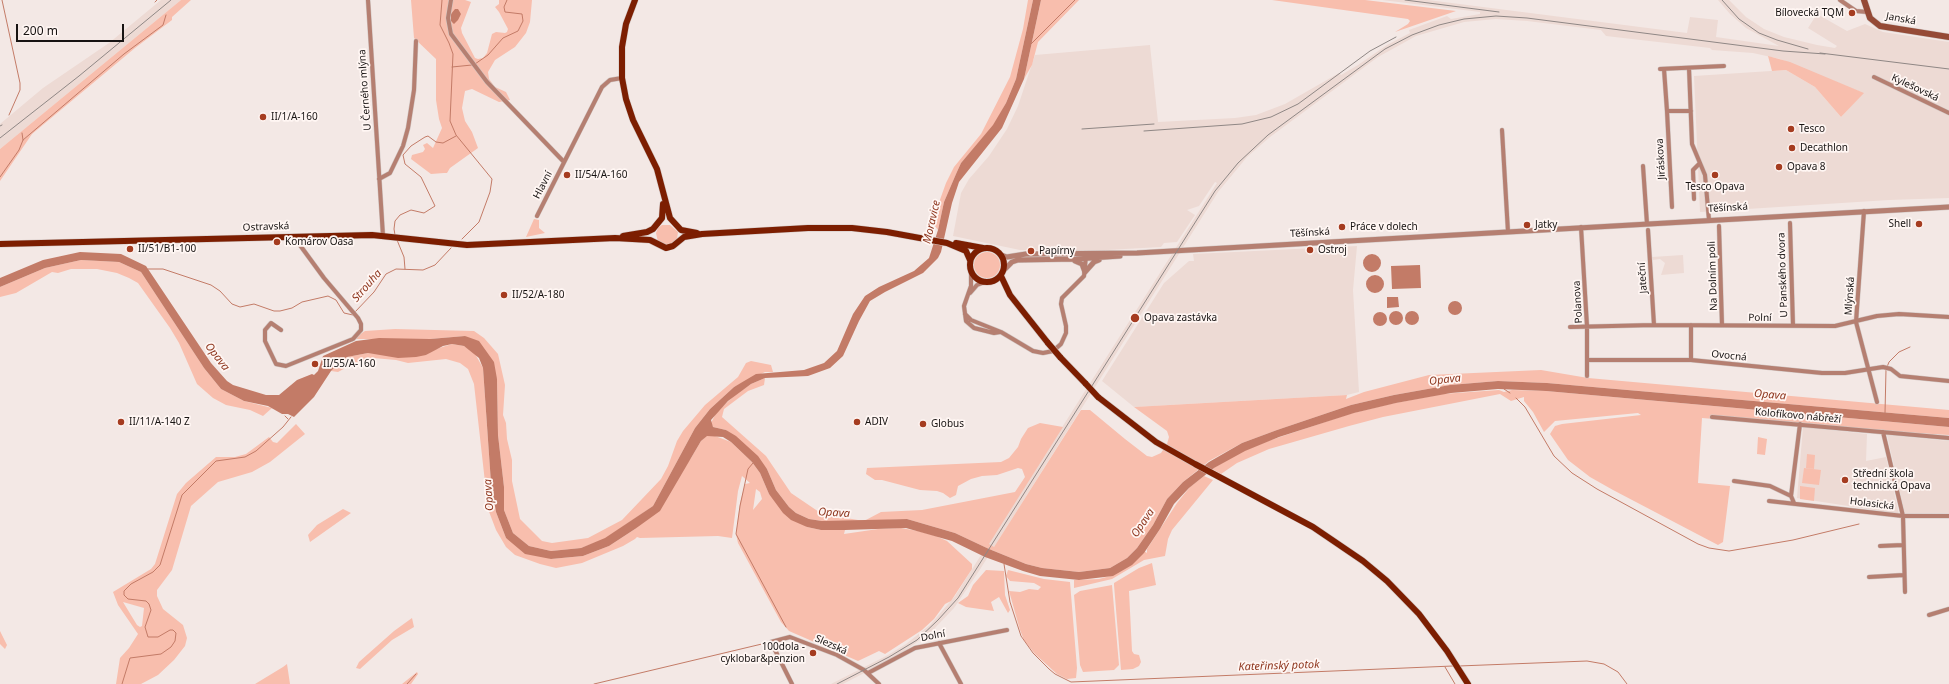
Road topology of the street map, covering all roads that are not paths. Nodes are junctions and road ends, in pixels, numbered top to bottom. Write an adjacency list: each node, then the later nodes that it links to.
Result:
1 (368, 0): 20 (street, U Černého mlýna)
2 (451, 0): 17 (street)
3 (635, 0): 12 (main road)
4 (1840, 0): 6 (street)
5 (1864, 0): 6 (main road)
6 (1867, 12): 7 (main road, Janská)
7 (1949, 37)
8 (416, 41): 20 (street)
9 (1724, 66): 10 (street, Jiráskova)
10 (1689, 68): 13 (street, Jiráskova); 14 (street)
11 (1874, 77): 15 (street, Kylešovská)
12 (622, 78): 17 (street, Hlavní); 21 (main road)
13 (1667, 111): 14 (street); 23 (street, Jiráskova)
14 (1692, 111): 18 (street)
15 (1949, 113)
16 (1502, 130): 35 (street)
17 (564, 162): 26 (street, Hlavní)
18 (1700, 163): 22 (street); 27 (street)
19 (1643, 166): 29 (street)
20 (379, 179): 38 (street, U Černého mlýna)
21 (663, 191): 30 (main road); 31 (main road)
22 (1694, 199)
23 (1672, 207)
24 (1949, 207): 25 (street, Těšínská)
25 (1864, 211): 27 (street, Těšínská); 58 (street, Mlýnská)
26 (537, 216)
27 (1708, 220): 29 (street, Těšínská)
28 (1790, 223): 63 (street, U Panského dvora)
29 (1647, 224): 33 (street, Těšínská)
30 (656, 225): 31 (main road); 39 (main road); 41 (main road)
31 (676, 225): 36 (main road); 40 (main road)
32 (1719, 226): 61 (street, Na Dolním poli)
33 (1581, 227): 35 (street, Těšínská); 62 (street, Polanova)
34 (1648, 230): 59 (street, Jateční)
35 (1508, 232): 45 (street, Těšínská)
36 (702, 234): 40 (main road); 42 (main road)
37 (293, 236): 38 (main road, Ostravská); 43 (main road, Ostravská); 65 (street)
38 (383, 236): 39 (main road, Ostravská)
39 (615, 238): 41 (main road)
40 (677, 242): 41 (main road)
41 (656, 243)
42 (947, 243): 44 (main road, Těšínská); 49 (main road)
43 (0, 244)
44 (983, 248): 46 (main road, Těšínská); 49 (main road)
45 (1137, 253): 47 (street, Těšínská); 48 (street, Těšínská)
46 (1001, 255): 48 (street, Těšínská); 53 (main road)
47 (1126, 255): 48 (street, Těšínská); 52 (street)
48 (1086, 256): 50 (street, Těšínská); 52 (street)
49 (970, 260): 51 (main road)
50 (1033, 260): 52 (street); 53 (street, Těšínská)
51 (971, 272): 54 (main road); 55 (street)
52 (1086, 272): 55 (street)
53 (1002, 273): 54 (main road, Těšínská); 56 (main road)
54 (987, 282): 55 (street); 56 (main road)
55 (969, 295)
56 (1010, 295): 95 (main road, bridge)
57 (1949, 317): 58 (street, Polní)
58 (1856, 322): 63 (street, Polní); 68 (street, Mlýnská)
59 (1654, 325): 60 (street, Polní); 62 (street, Polní)
60 (1691, 325): 61 (street, Polní); 67 (street)
61 (1722, 325): 63 (street, Polní)
62 (1587, 326): 64 (street, Polní); 66 (street, Polanova)
63 (1793, 326)
64 (1570, 327)
65 (281, 330)
66 (1587, 360): 67 (street, Ovocná); 69 (street, Polanova)
67 (1691, 360): 68 (street, Ovocná)
68 (1868, 368): 70 (street, Ovocná); 71 (street, Mlýnská)
69 (1587, 376)
70 (1949, 381)
71 (1877, 402)
72 (1712, 417): 73 (street, Kolofíkovo nábřeží)
73 (1800, 424): 74 (street, Kolofíkovo nábřeží); 77 (street)
74 (1883, 432): 75 (street, Kolofíkovo nábřeží); 80 (street)
75 (1949, 438)
76 (1734, 481): 77 (street)
77 (1791, 496): 79 (street)
78 (1769, 501): 79 (street, Holasická)
79 (1794, 503): 80 (street, Holasická)
80 (1903, 516): 81 (street, Holasická); 82 (street)
81 (1949, 516)
82 (1903, 545): 83 (street); 84 (street)
83 (1880, 546)
84 (1904, 575): 85 (street); 86 (street)
85 (1869, 576)
86 (1905, 592)
87 (1949, 609): 88 (street)
88 (1929, 615)
89 (1007, 630): 90 (street, Dolní)
90 (939, 643): 91 (street, Dolní); 94 (street)
91 (868, 674): 92 (street, Slezská); 93 (street, Slezská)
92 (792, 684)
93 (879, 684)
94 (962, 684)
95 (1468, 684)

